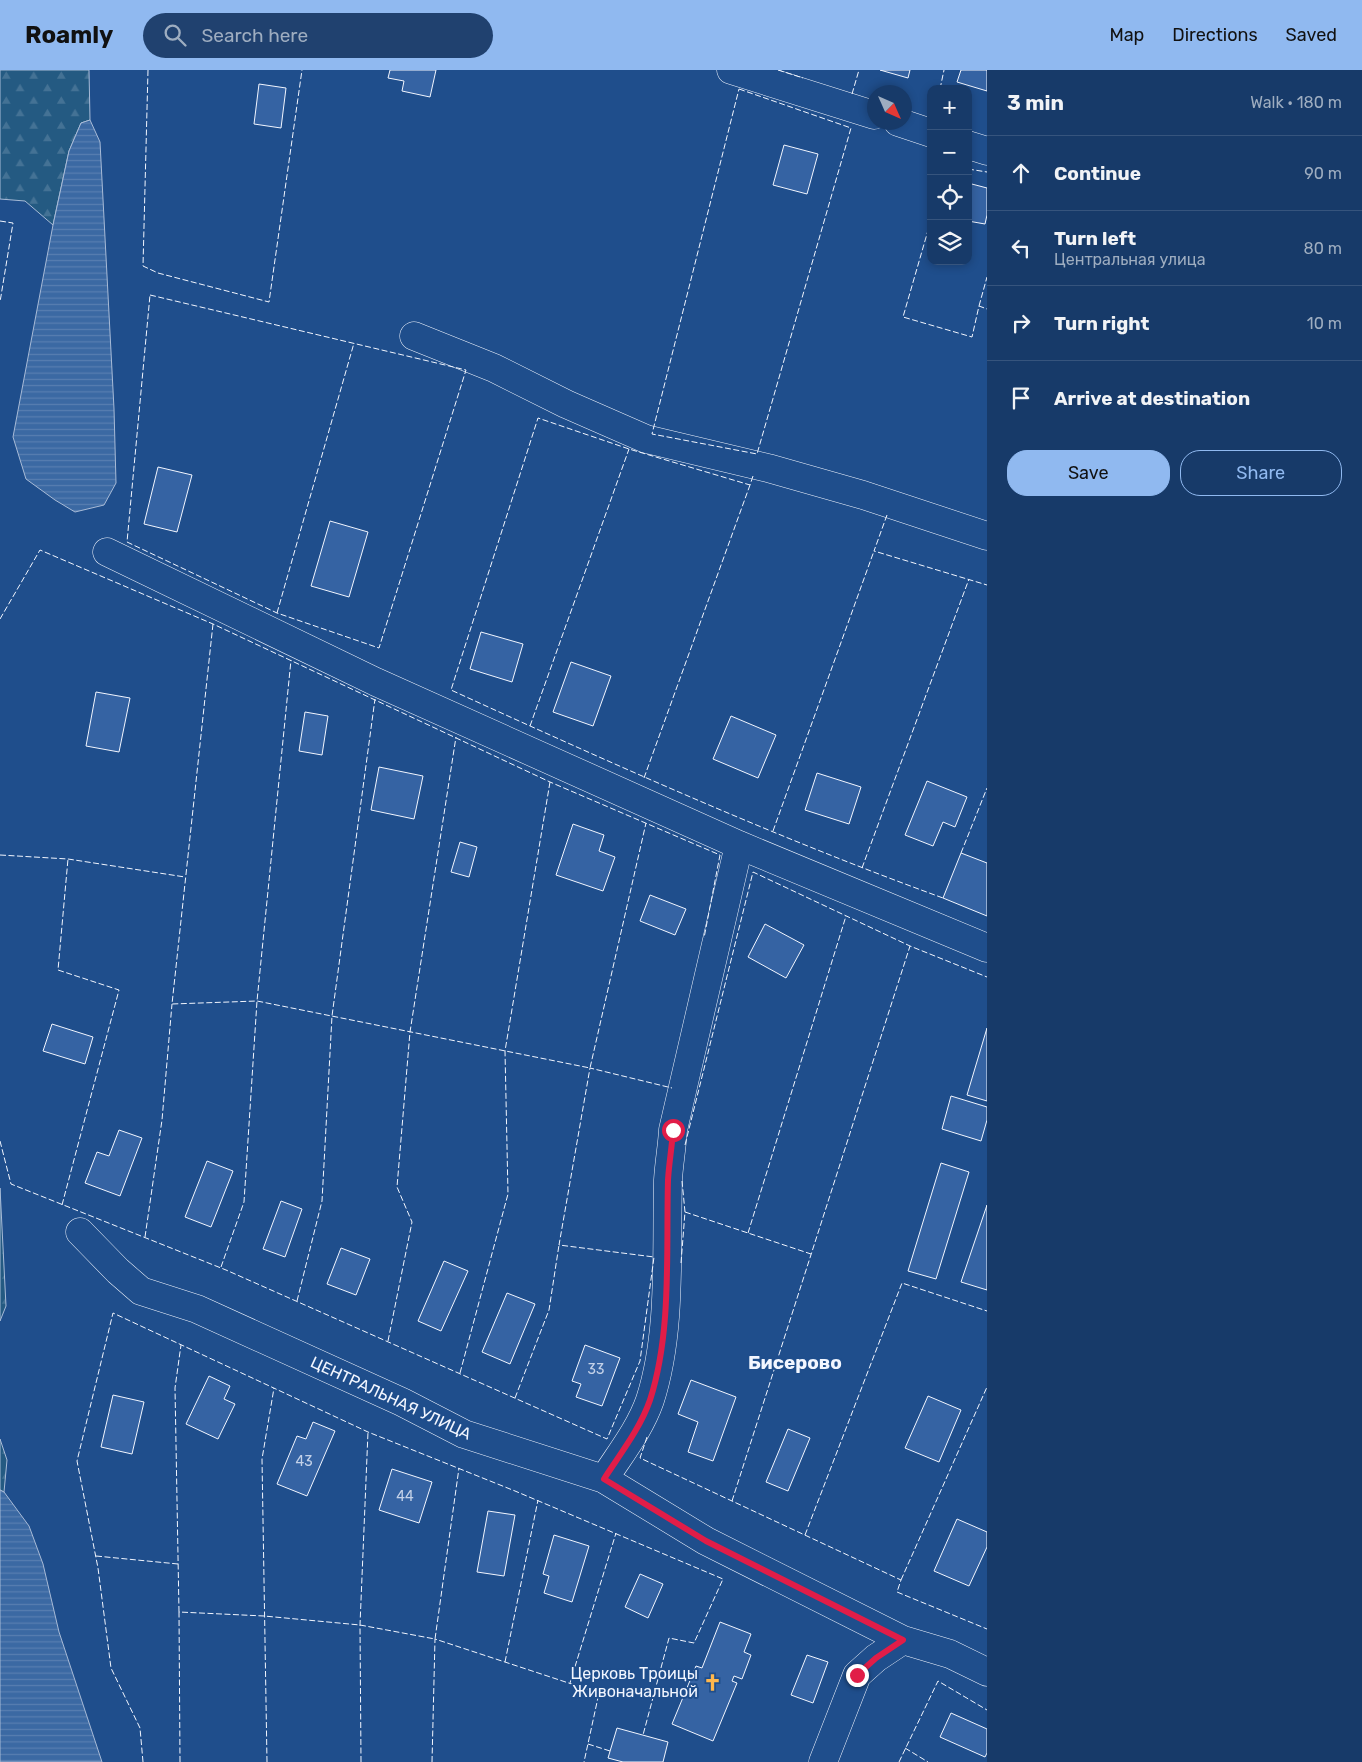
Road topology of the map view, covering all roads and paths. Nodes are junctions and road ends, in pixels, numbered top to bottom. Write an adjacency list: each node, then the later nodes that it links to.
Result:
1 (731, 70): 2 (street)
2 (867, 113)
3 (912, 127): 4 (street)
4 (927, 132)
5 (972, 146): 6 (street)
6 (987, 151)
7 (414, 336): 8 (street)
8 (987, 536)
9 (107, 552): 10 (street)
10 (739, 845): 11 (street); 13 (street)
11 (987, 948)
12 (80, 1232): 13 (street, ЦЕНТРАЛЬНАЯ УЛИЦА)
13 (604, 1479): 14 (street, ЦЕНТРАЛЬНАЯ УЛИЦА)
14 (903, 1640): 15 (street, ЦЕНТРАЛЬНАЯ УЛИЦА); 16 (street)
15 (987, 1672)
16 (823, 1762)

